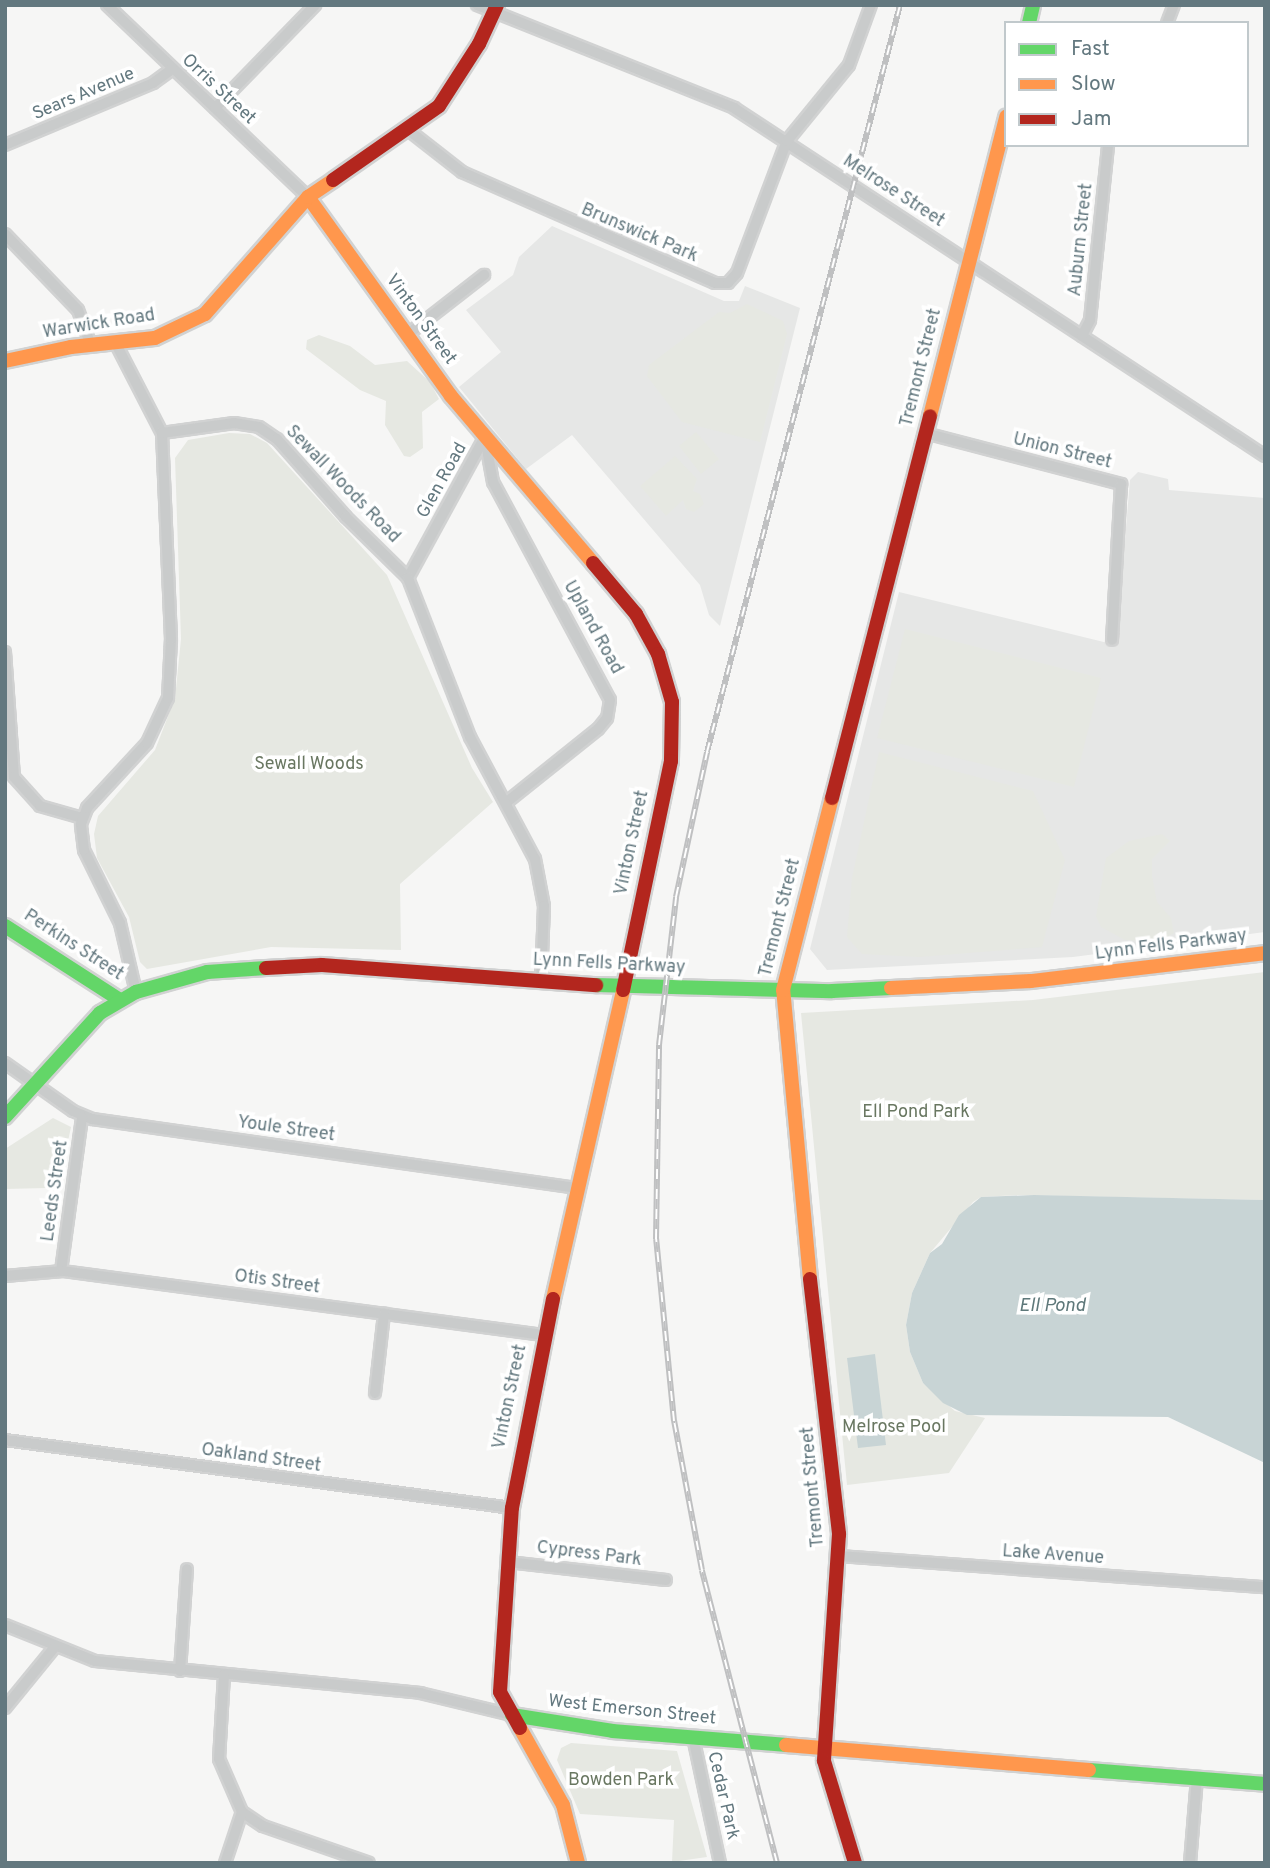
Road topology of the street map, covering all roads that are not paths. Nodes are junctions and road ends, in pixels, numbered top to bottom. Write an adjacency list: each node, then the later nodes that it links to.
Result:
1 (107, 5): 6 (street, Orris Street)
2 (315, 5): 7 (street)
3 (477, 5): 5 (street, Melrose Street)
4 (871, 5): 10 (street)
5 (496, 8): 9 (street); 10 (street, Melrose Street)
6 (172, 69): 7 (street, Orris Street); 11 (street, Sears Avenue)
7 (215, 108): 13 (street, Orris Street)
8 (1004, 125): 15 (street, Tremont Street)
9 (407, 130): 10 (street, Brunswick Park); 13 (street)
10 (787, 141): 15 (street, Melrose Street)
11 (5, 145)
12 (1108, 147): 18 (street, Auburn Street)
13 (308, 197): 17 (street, Vinton Street); 19 (street, Warwick Road)
14 (5, 234): 20 (street)
15 (969, 261): 18 (street, Melrose Street); 23 (street, Tremont Street)
16 (484, 275): 17 (street)
17 (407, 334): 24 (street, Vinton Street)
18 (1082, 336): 25 (street, Melrose Street)
19 (116, 344): 20 (street, Warwick Road); 22 (street)
20 (91, 345): 21 (street, Warwick Road)
21 (5, 361)
22 (162, 433): 26 (street, Sewall Woods Road); 30 (street)
23 (925, 433): 27 (street, Union Street); 35 (street, Tremont Street)
24 (485, 437): 26 (street, Glen Road); 29 (street, Upland Road); 34 (street, Vinton Street)
25 (1265, 456)
26 (408, 578): 29 (street, Sewall Woods Road)
27 (1112, 640)
28 (5, 652): 30 (street)
29 (507, 802): 33 (street, Sewall Woods Road)
30 (82, 818): 36 (street)
31 (5, 926): 37 (street, Perkins Street)
32 (1265, 953): 35 (street, Lynn Fells Parkway)
33 (541, 981): 34 (street, Lynn Fells Parkway); 36 (street, Lynn Fells Parkway)
34 (626, 987): 35 (street, Lynn Fells Parkway); 42 (street, Vinton Street)
35 (783, 990): 50 (street, Tremont Street)
36 (136, 992): 37 (street, Lynn Fells Parkway)
37 (120, 1000): 39 (street, Lynn Fells Parkway)
38 (5, 1063): 39 (street, Youle Street)
39 (33, 1085): 40 (street, Lynn Fells Parkway); 41 (street, Youle Street)
40 (5, 1117)
41 (82, 1117): 42 (street, Youle Street); 43 (street, Leeds Street)
42 (578, 1188): 46 (street, Vinton Street)
43 (61, 1271): 44 (street, Otis Street); 45 (street, Otis Street)
44 (5, 1276)
45 (384, 1314): 46 (street, Otis Street); 47 (street)
46 (544, 1335): 49 (street, Vinton Street)
47 (375, 1393)
48 (5, 1440): 49 (street, Oakland Street)
49 (512, 1508): 51 (street, Vinton Street)
50 (839, 1556): 54 (street, Lake Avenue); 62 (street, Tremont Street)
51 (508, 1562): 53 (street, Cypress Park); 60 (street, Vinton Street)
52 (187, 1569): 57 (street)
53 (666, 1580)
54 (1265, 1587)
55 (5, 1625): 56 (street, West Emerson Street)
56 (54, 1648): 57 (street, West Emerson Street); 59 (street)
57 (180, 1671): 58 (street, West Emerson Street)
58 (224, 1675): 60 (street, West Emerson Street); 65 (street)
59 (5, 1708)
60 (512, 1715): 61 (street, West Emerson Street); 68 (street, Vinton Street)
61 (694, 1745): 62 (street, West Emerson Street); 69 (street, Cedar Park)
62 (824, 1748): 63 (street, West Emerson Street); 70 (street, Tremont Street)
63 (1197, 1778): 64 (street, West Emerson Street); 71 (street)
64 (1265, 1784)
65 (242, 1812): 66 (street); 67 (street)
66 (225, 1863)
67 (369, 1863)
68 (578, 1863)
69 (720, 1863)
70 (855, 1863)
71 (1191, 1863)

